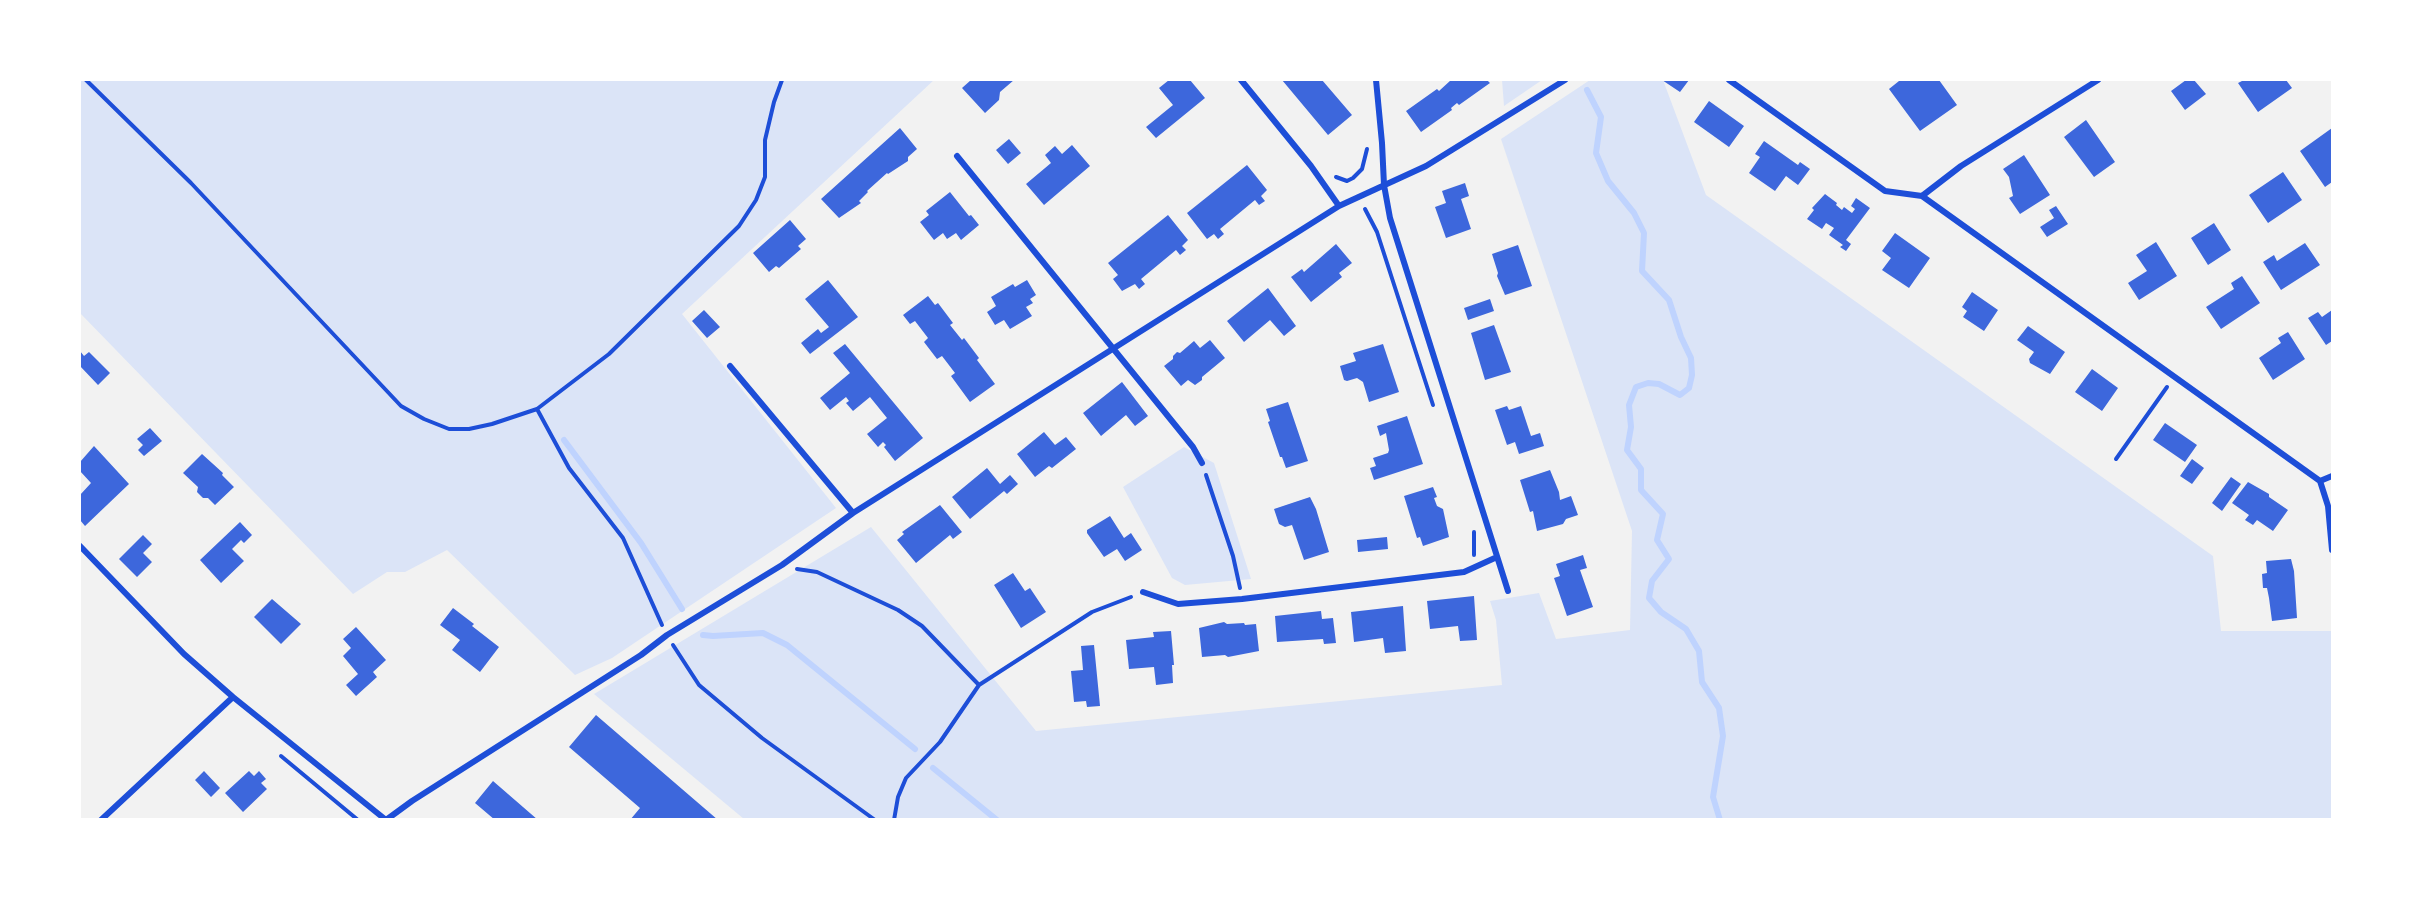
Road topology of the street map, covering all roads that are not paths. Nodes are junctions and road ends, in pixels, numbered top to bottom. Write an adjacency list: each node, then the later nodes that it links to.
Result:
1 (1241, 80): 9 (street)
2 (1376, 80): 7 (street)
3 (1565, 80): 7 (street)
4 (1728, 80): 8 (street)
5 (2098, 80): 8 (street)
6 (957, 156): 10 (street)
7 (1384, 185): 9 (street); 19 (street)
8 (1922, 196): 14 (street)
9 (1339, 206): 10 (street)
10 (1114, 350): 12 (street); 16 (street)
11 (730, 366): 16 (street)
12 (1202, 463)
13 (2332, 476): 14 (street)
14 (2320, 482): 15 (street)
15 (2330, 507): 18 (street)
16 (853, 513): 24 (street)
17 (80, 546): 22 (street)
18 (2332, 550)
19 (1497, 557): 20 (street); 21 (street)
20 (1508, 591)
21 (1143, 592)
22 (233, 697): 23 (street); 24 (street)
23 (101, 819)
24 (386, 819)

